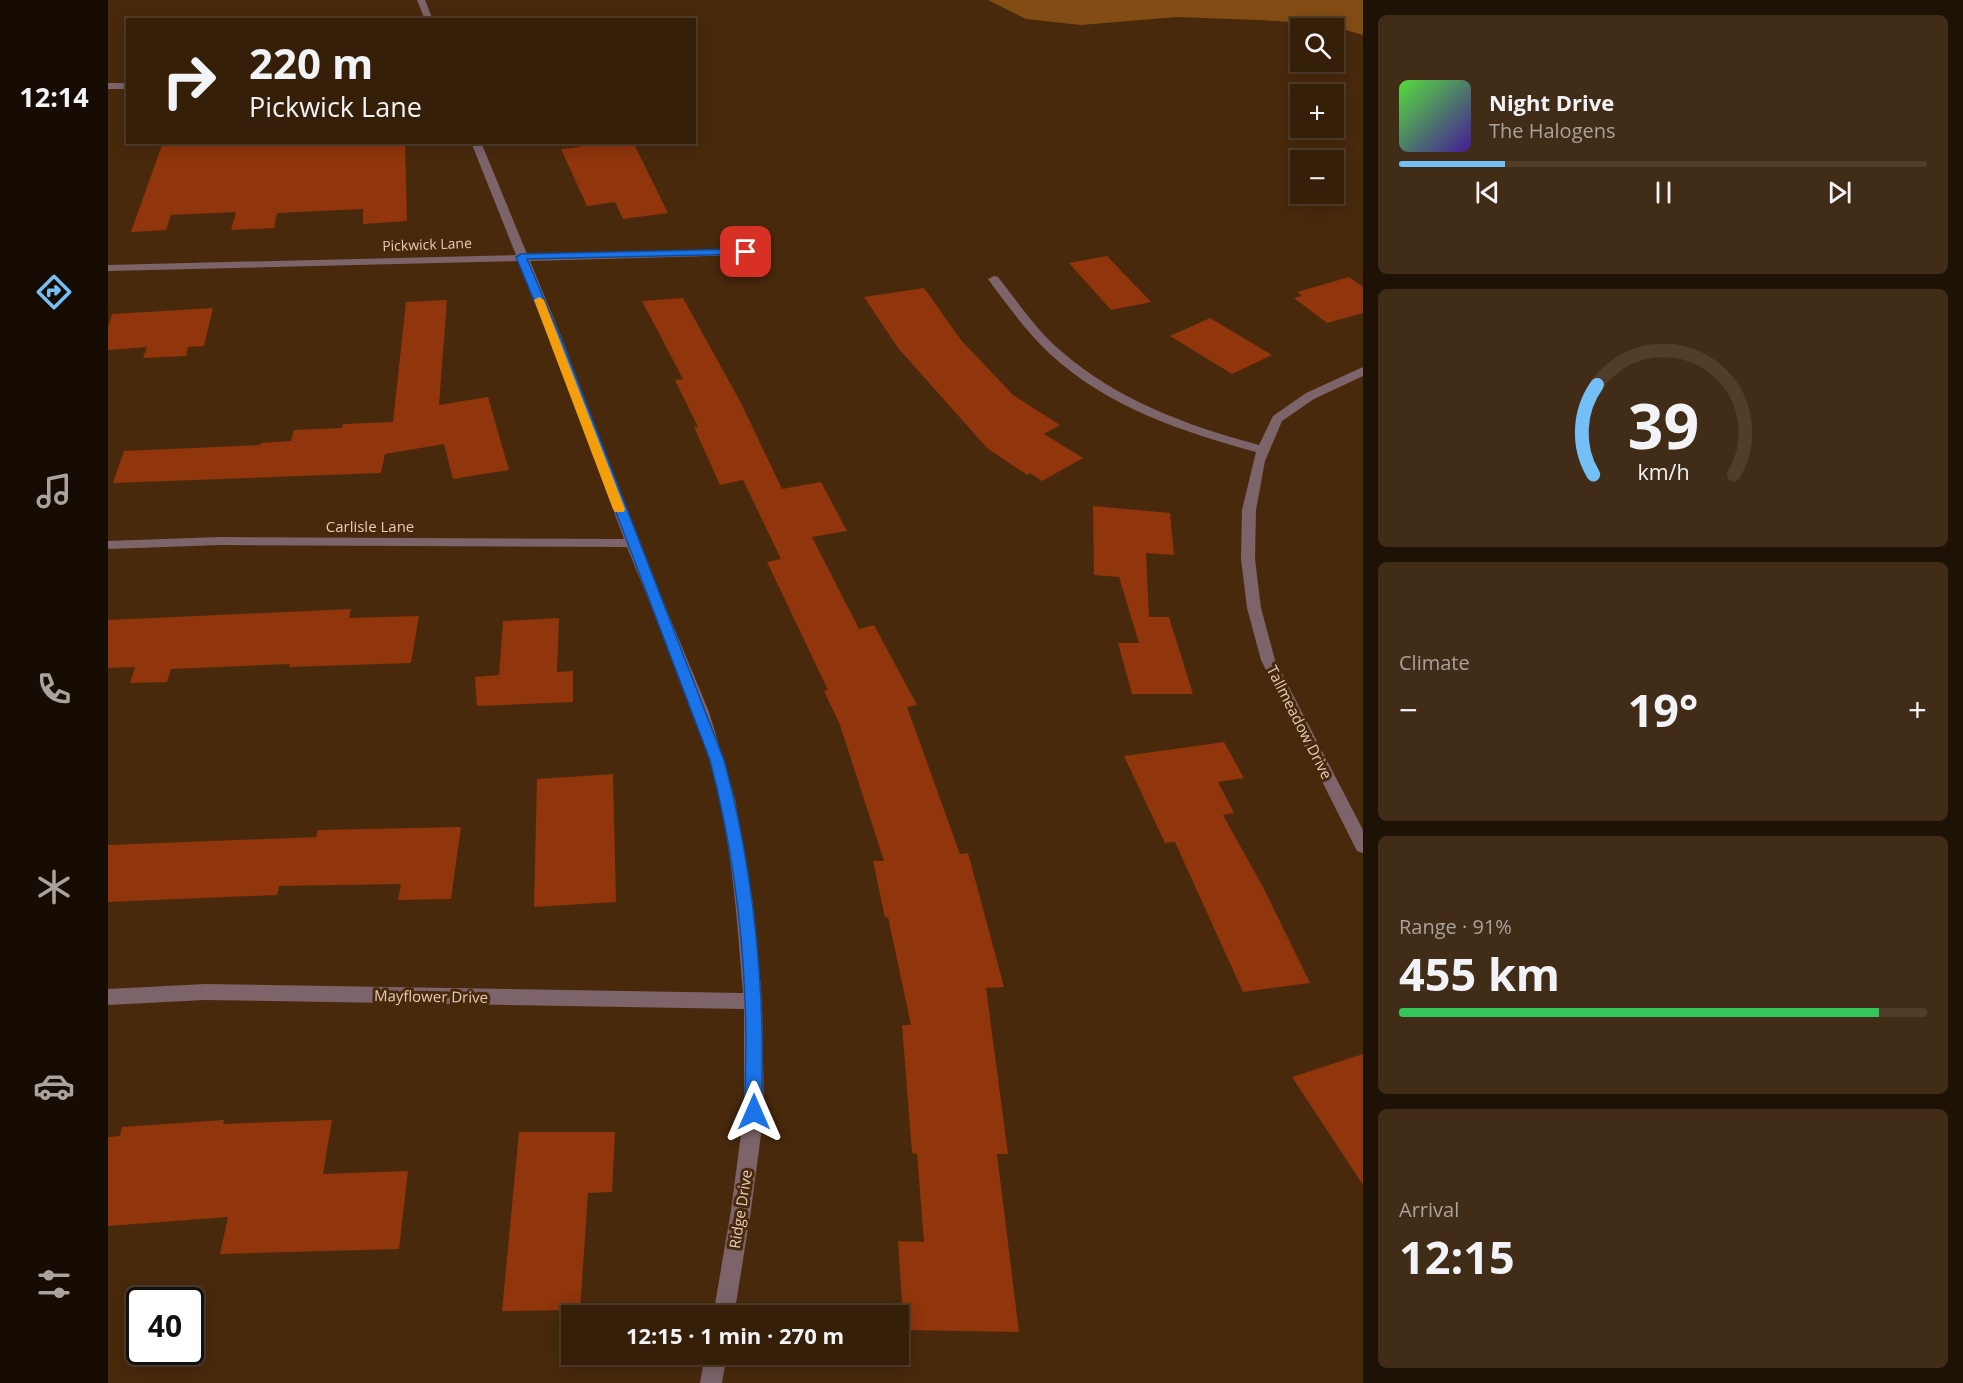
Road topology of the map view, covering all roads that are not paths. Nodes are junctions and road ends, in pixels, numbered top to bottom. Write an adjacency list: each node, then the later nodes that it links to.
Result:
1 (421, 0): 2 (street)
2 (428, 18)
3 (108, 86): 4 (street)
4 (126, 86)
5 (477, 144): 7 (street, Ridge Drive)
6 (746, 252): 7 (street, Pickwick Lane)
7 (521, 257): 8 (street, Pickwick Lane); 12 (street, Ridge Drive)
8 (108, 268)
9 (994, 279): 11 (street)
10 (1363, 371): 11 (street, Tallmeadow Drive)
11 (1263, 450): 14 (street, Tallmeadow Drive)
12 (632, 543): 13 (street, Carlisle Lane); 16 (street, Ridge Drive)
13 (108, 545)
14 (1363, 846)
15 (108, 997): 16 (street, Mayflower Drive)
16 (753, 1001): 17 (street, Ridge Drive)
17 (725, 1305)
18 (714, 1365): 19 (street)
19 (711, 1383)

